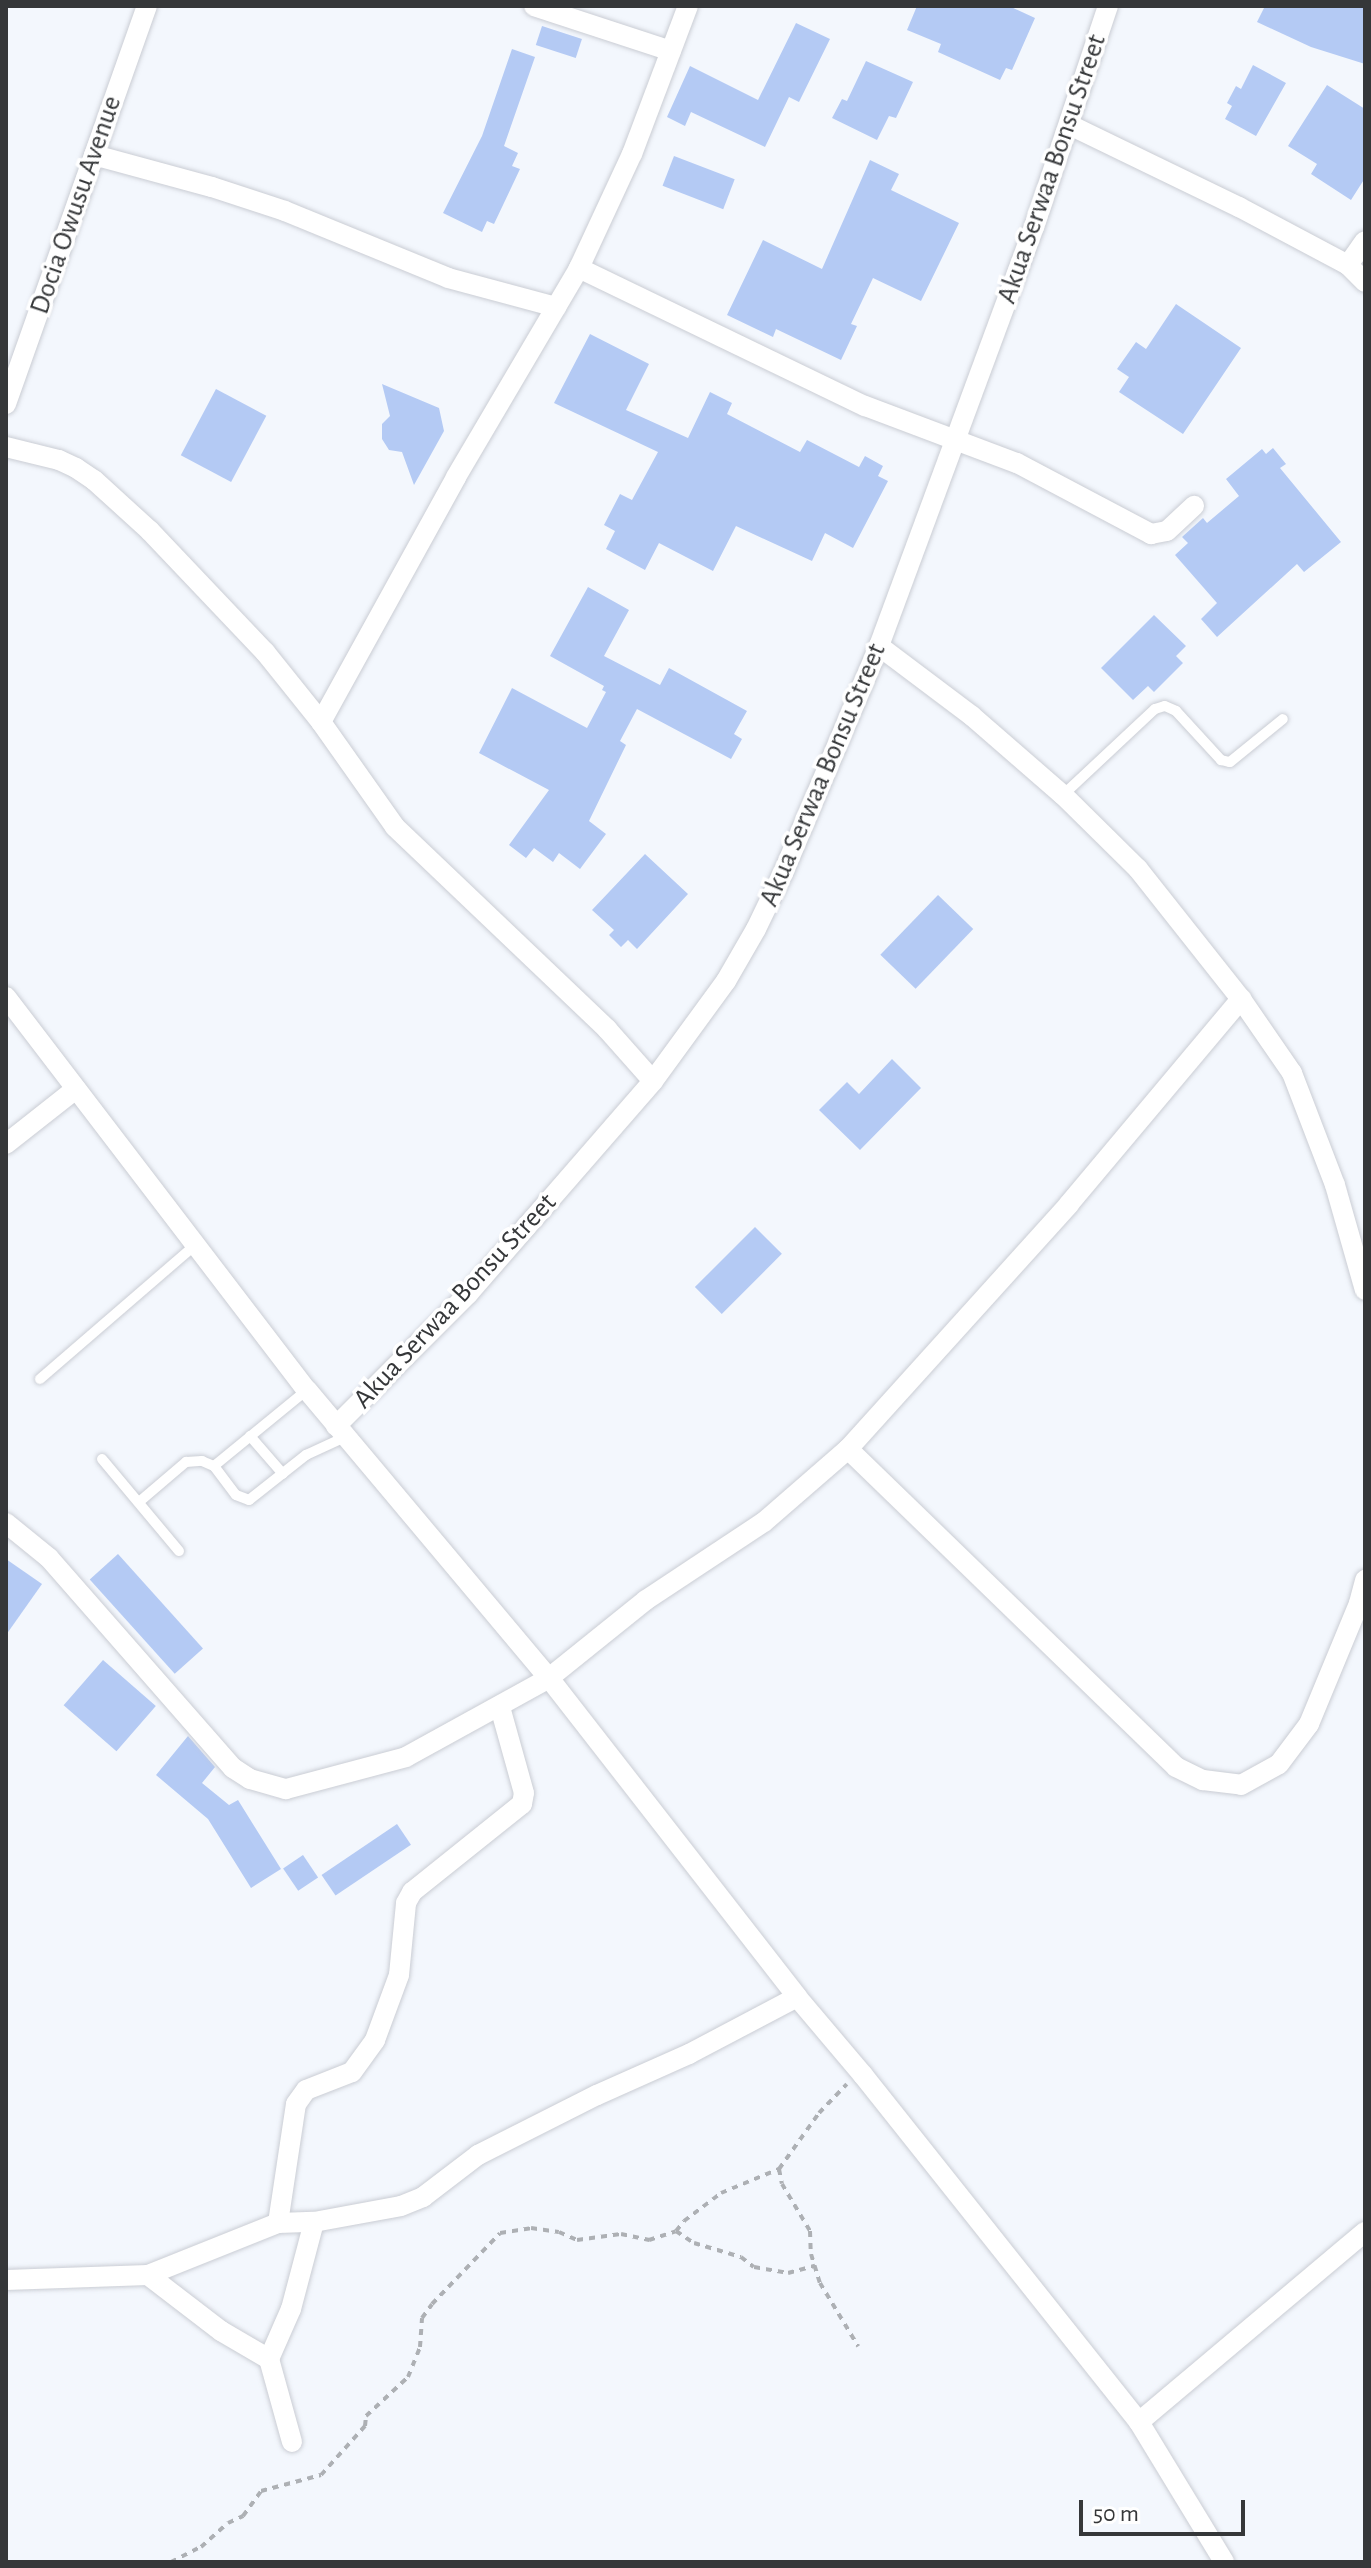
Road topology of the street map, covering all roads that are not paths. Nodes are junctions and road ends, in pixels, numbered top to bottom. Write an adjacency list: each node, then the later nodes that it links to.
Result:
1 (147, 6): 7 (street, Docia Owusu Avenue)
2 (534, 6): 5 (street)
3 (688, 6): 5 (street)
4 (1108, 6): 6 (street, Akua Serwaa Bonsu Street)
5 (671, 51): 10 (street)
6 (1070, 125): 9 (street); 14 (street, Akua Serwaa Bonsu Street)
7 (94, 155): 12 (street); 13 (street, Docia Owusu Avenue)
8 (1365, 241): 9 (street)
9 (1348, 265): 11 (street)
10 (579, 268): 12 (street); 14 (street)
11 (1365, 282)
12 (556, 307): 19 (street)
13 (6, 404)
14 (955, 443): 16 (street); 17 (street, Akua Serwaa Bonsu Street)
15 (6, 447): 19 (street)
16 (1194, 506)
17 (879, 646): 20 (street); 23 (street, Akua Serwaa Bonsu Street)
18 (1283, 719): 20 (lane)
19 (321, 722): 23 (street)
20 (1063, 795): 22 (street)
21 (6, 997): 24 (street)
22 (1241, 999): 27 (street); 32 (street)
23 (653, 1081): 30 (street, Akua Serwaa Bonsu Street)
24 (76, 1089): 25 (street); 26 (street)
25 (6, 1144)
26 (195, 1245): 28 (lane); 29 (street)
27 (1365, 1290)
28 (40, 1379)
29 (307, 1390): 30 (street); 31 (lane)
30 (340, 1431): 35 (lane); 40 (street)
31 (250, 1436): 34 (lane); 35 (lane)
32 (848, 1449): 39 (street); 40 (street)
33 (102, 1459): 36 (lane)
34 (214, 1466): 35 (lane); 36 (lane)
35 (283, 1474)
36 (139, 1502): 38 (lane)
37 (6, 1523): 41 (street)
38 (179, 1551)
39 (1365, 1580)
40 (549, 1678): 41 (street); 42 (street)
41 (500, 1707): 44 (street)
42 (797, 1997): 43 (street); 49 (street)
43 (314, 2222): 44 (street); 48 (street)
44 (278, 2223): 46 (street)
45 (1365, 2232): 49 (street)
46 (148, 2275): 47 (street); 48 (street)
47 (6, 2280)
48 (269, 2359): 50 (street)
49 (1139, 2422): 51 (street)
50 (292, 2442)
51 (1224, 2562)

